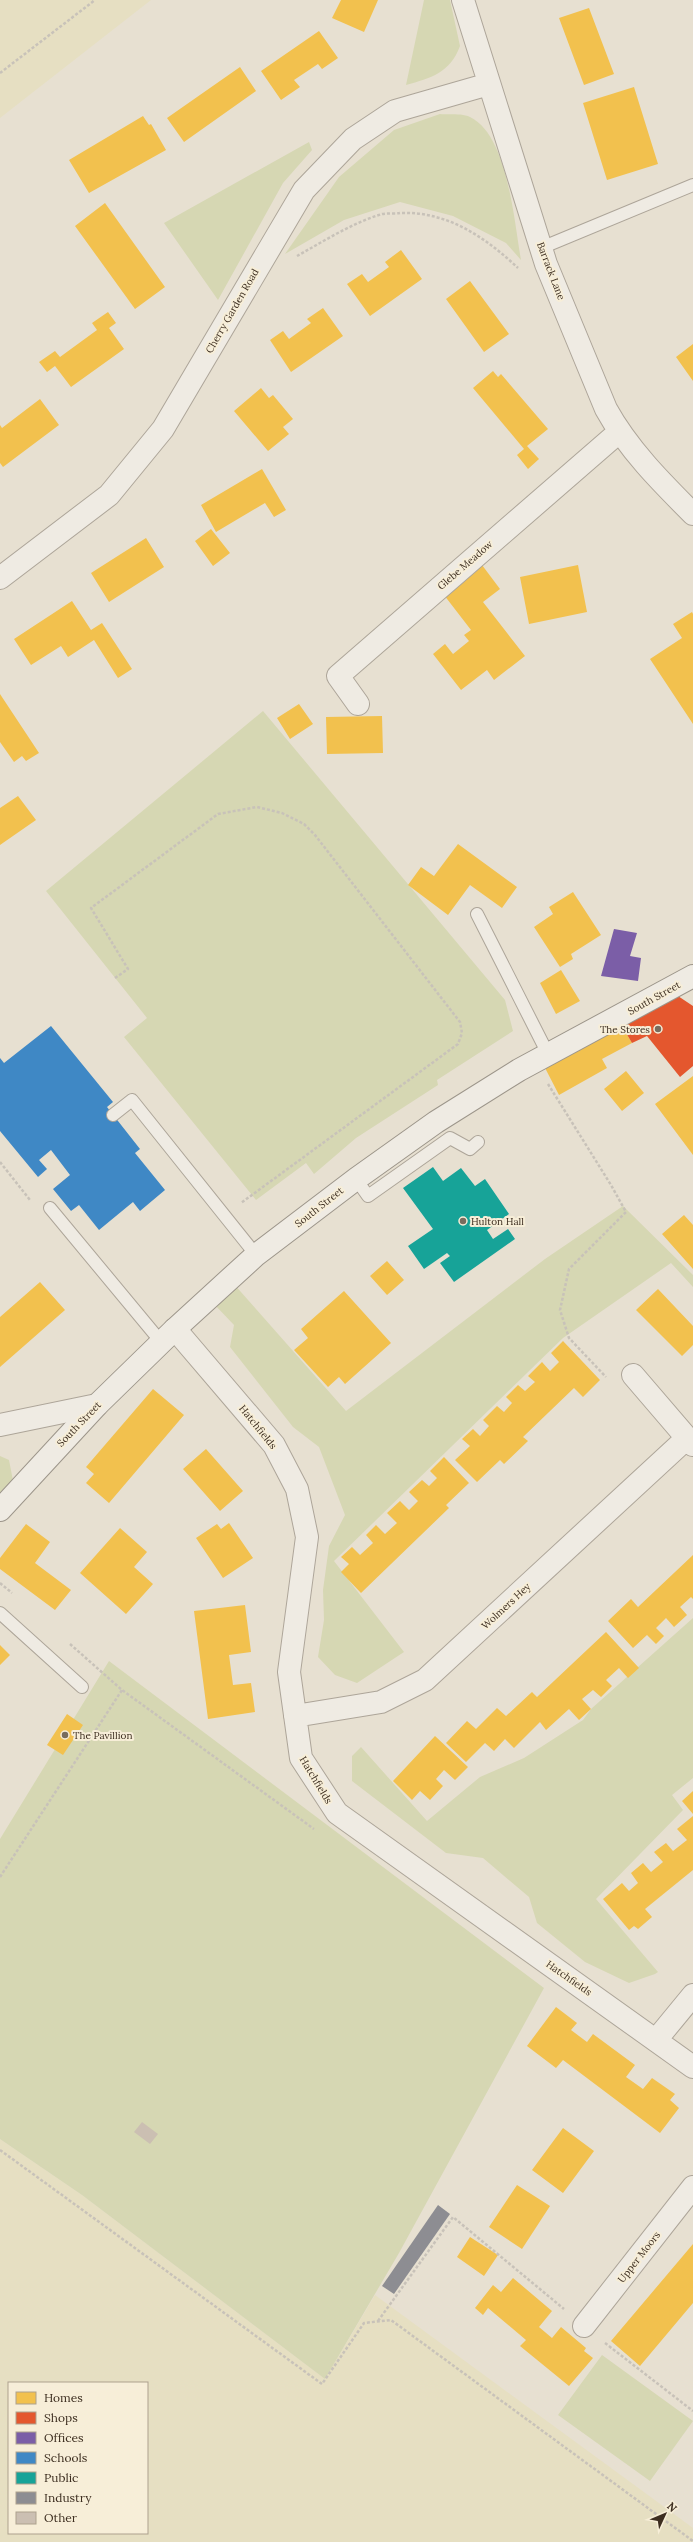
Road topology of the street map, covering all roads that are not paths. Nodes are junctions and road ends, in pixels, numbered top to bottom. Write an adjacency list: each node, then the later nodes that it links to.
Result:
1 (463, 0): 2 (street, Barrack Lane)
2 (489, 84): 4 (street, Barrack Lane); 7 (street, Cherry Garden Road)
3 (693, 185): 4 (lane)
4 (541, 248): 5 (street, Barrack Lane)
5 (619, 432): 6 (street, Barrack Lane); 8 (street, Glebe Meadow)
6 (690, 507)
7 (0, 578)
8 (358, 704)
9 (477, 914): 11 (lane)
10 (693, 976): 11 (street, South Street)
11 (541, 1058): 13 (street, South Street)
12 (113, 1115): 18 (lane)
13 (436, 1122): 14 (lane); 16 (street, South Street)
14 (450, 1138): 15 (lane); 16 (lane)
15 (478, 1142)
16 (356, 1179): 18 (street, South Street)
17 (50, 1208): 19 (lane)
18 (256, 1255): 19 (street, South Street)
19 (168, 1336): 21 (street, South Street); 27 (street, Hatchfields)
20 (633, 1375): 23 (street, Wolmers Hey)
21 (97, 1405): 22 (street); 24 (street, South Street)
22 (0, 1425)
23 (690, 1442): 27 (street, Wolmers Hey)
24 (0, 1510)
25 (0, 1613): 26 (lane)
26 (82, 1687)
27 (295, 1716): 29 (street, Hatchfields)
28 (693, 1995): 29 (street)
29 (656, 2040): 30 (street, Hatchfields)
30 (693, 2067)
31 (693, 2187): 32 (street, Upper Moors)
32 (584, 2326)

